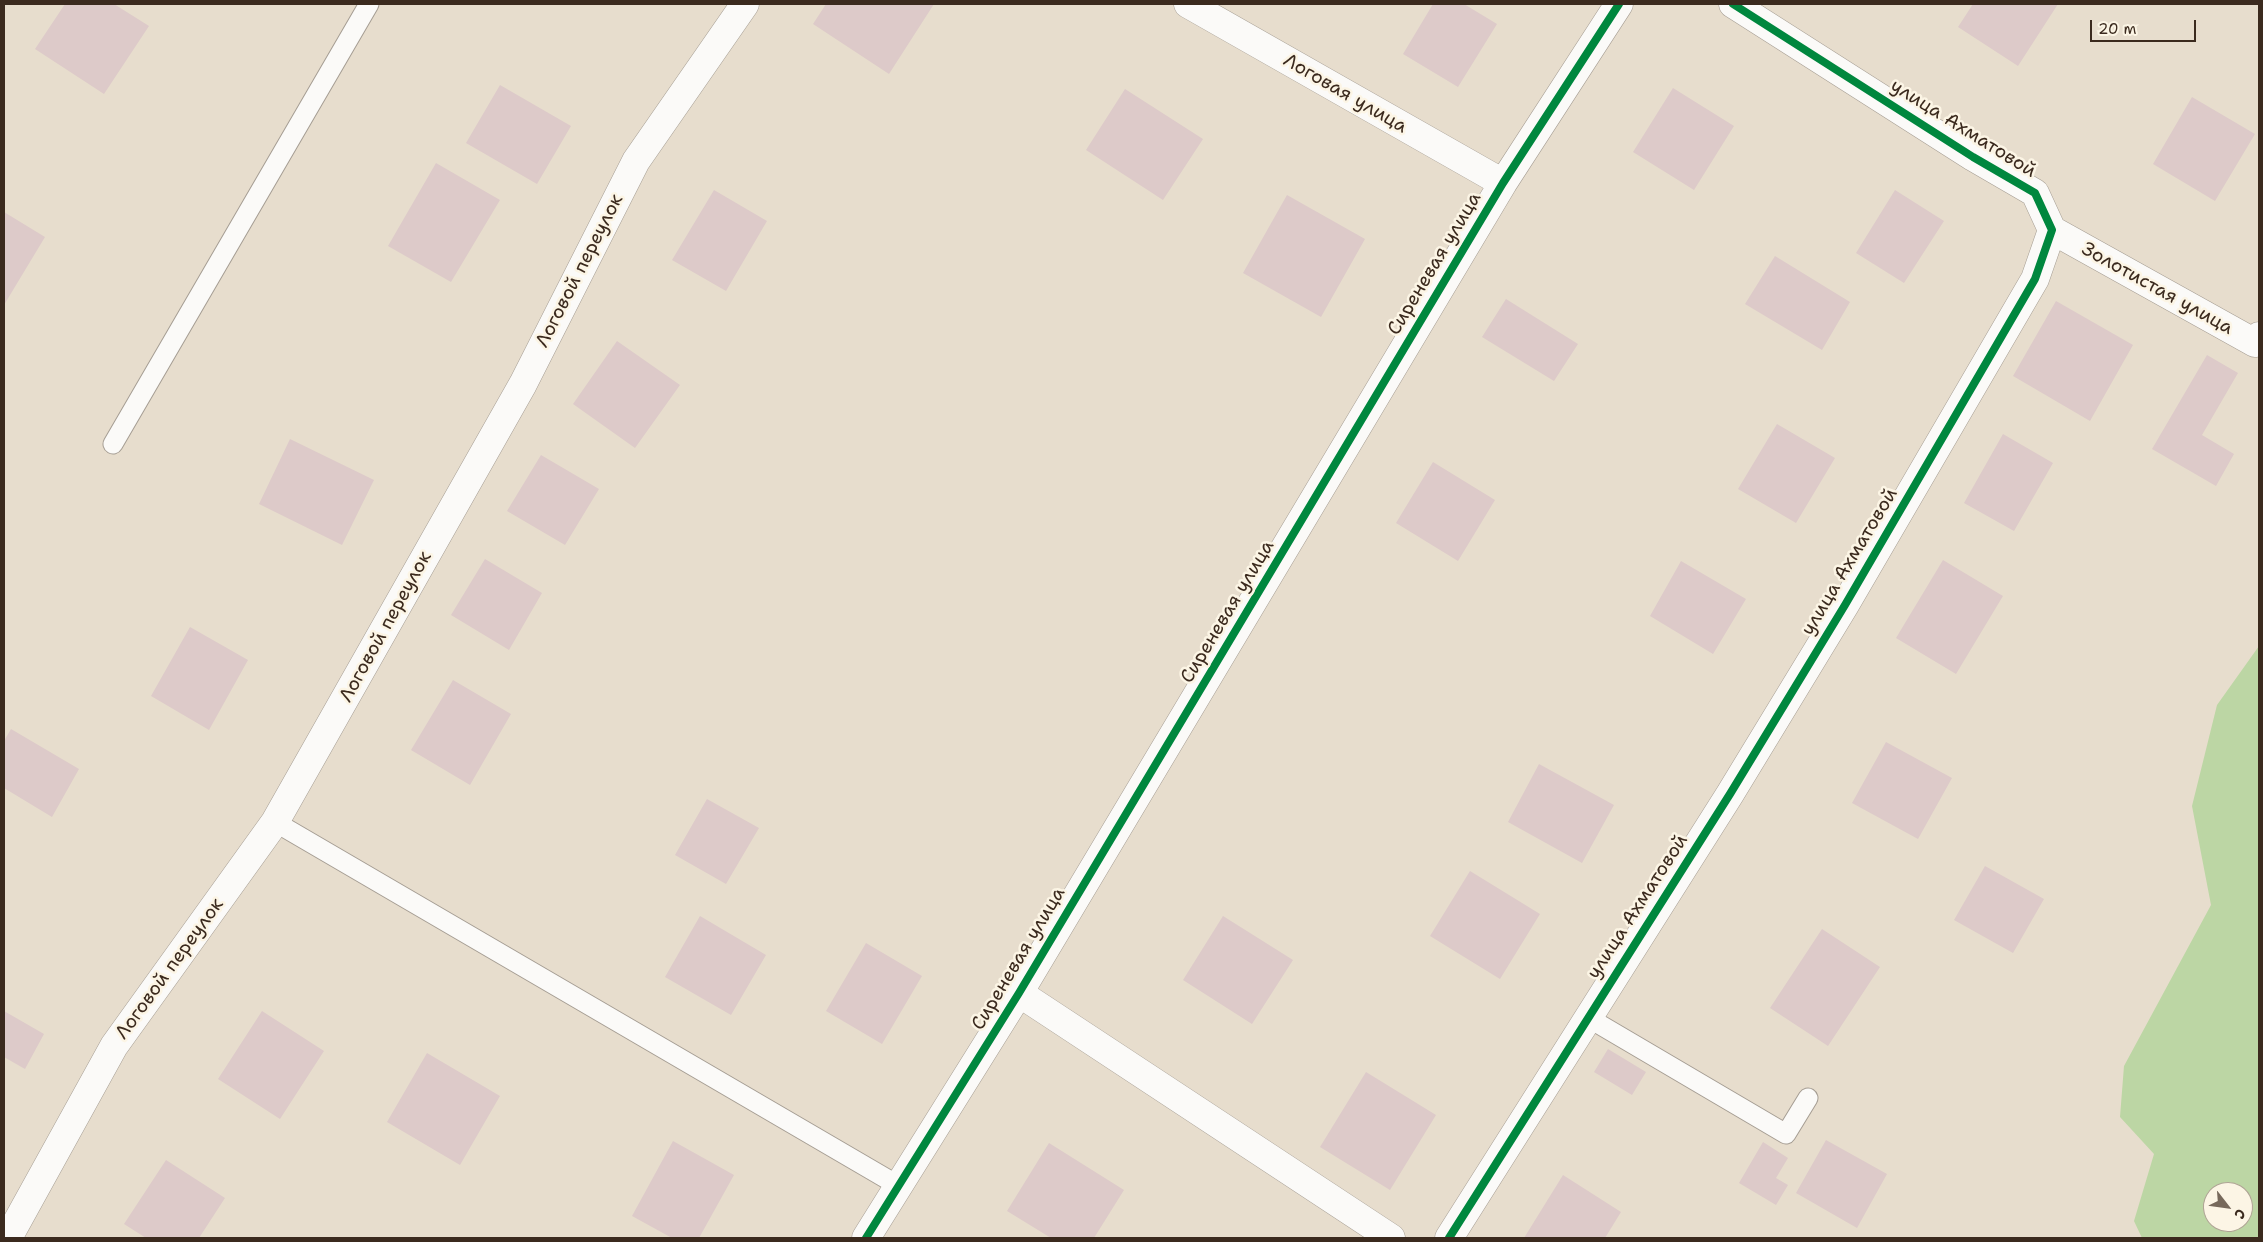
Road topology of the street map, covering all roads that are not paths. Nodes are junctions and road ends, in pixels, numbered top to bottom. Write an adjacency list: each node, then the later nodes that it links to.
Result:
1 (369, 4): 9 (lane)
2 (745, 4): 10 (street, Логовой переулок)
3 (1188, 4): 6 (street, Логовая улица)
4 (1619, 4): 6 (street, Сиреневая улица)
5 (1733, 4): 7 (street, улица Ахматовой)
6 (1503, 183): 11 (street, Сиреневая улица)
7 (2052, 230): 8 (street, Золотистая улица); 12 (street, улица Ахматовой)
8 (2259, 336)
9 (113, 444)
10 (276, 822): 14 (lane); 15 (street, Логовой переулок)
11 (1019, 993): 14 (street, Сиреневая улица); 17 (street)
12 (1587, 1017): 13 (lane); 18 (street, улица Ахматовой)
13 (1808, 1098)
14 (899, 1186): 16 (street, Сиреневая улица)
15 (8, 1238)
16 (866, 1238)
17 (1392, 1238)
18 (1448, 1238)

